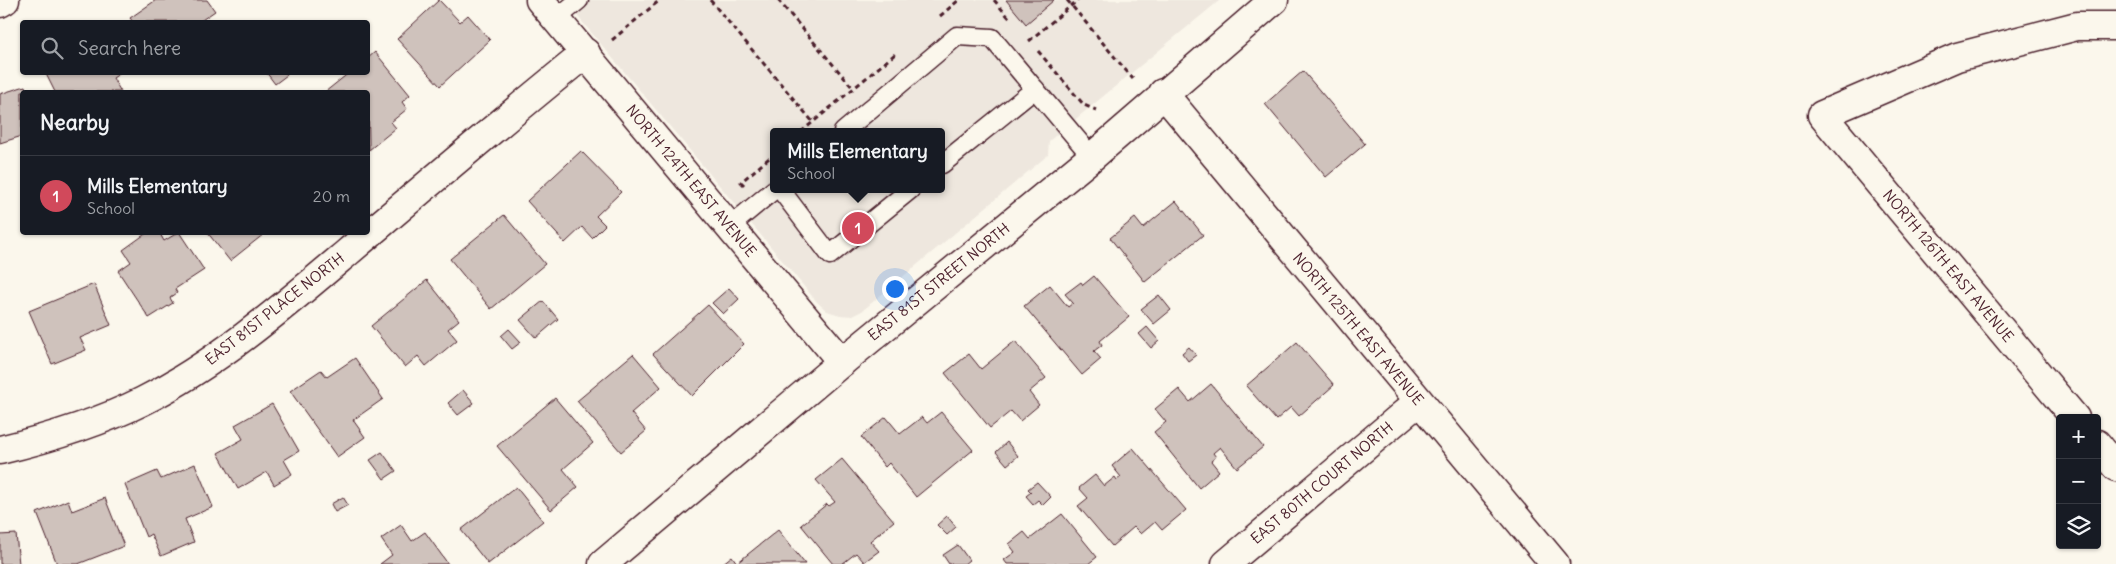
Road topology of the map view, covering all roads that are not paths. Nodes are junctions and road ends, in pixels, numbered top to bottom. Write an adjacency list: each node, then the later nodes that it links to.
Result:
1 (5, 0): 4 (street)
2 (579, 0): 5 (lane)
3 (1274, 0): 9 (street, EAST 81ST STREET NORTH)
4 (0, 3)
5 (548, 10): 7 (street, NORTH 124TH EAST AVENUE)
6 (2116, 26): 21 (street, NORTH 126TH EAST AVENUE)
7 (586, 53): 16 (street, NORTH 124TH EAST AVENUE); 17 (street, EAST 81ST PLACE NORTH)
8 (1034, 89): 10 (lane); 11 (lane); 12 (lane)
9 (1163, 93): 11 (street, EAST 81ST STREET NORTH); 20 (street, NORTH 125TH EAST AVENUE)
10 (849, 128)
11 (1092, 157): 19 (street, EAST 81ST STREET NORTH)
12 (945, 162)
13 (770, 193): 16 (lane)
14 (783, 193): 15 (lane)
15 (906, 193)
16 (728, 227): 19 (street, NORTH 124TH EAST AVENUE)
17 (370, 233)
18 (368, 235): 23 (street, EAST 81ST PLACE NORTH)
19 (842, 362): 25 (street, EAST 81ST STREET NORTH)
20 (1418, 402): 26 (street, EAST 80TH COURT NORTH); 27 (street, NORTH 125TH EAST AVENUE)
21 (2072, 414)
22 (2101, 449): 24 (street)
23 (0, 450)
24 (2116, 467)
25 (603, 564)
26 (1226, 564)
27 (1555, 564)

